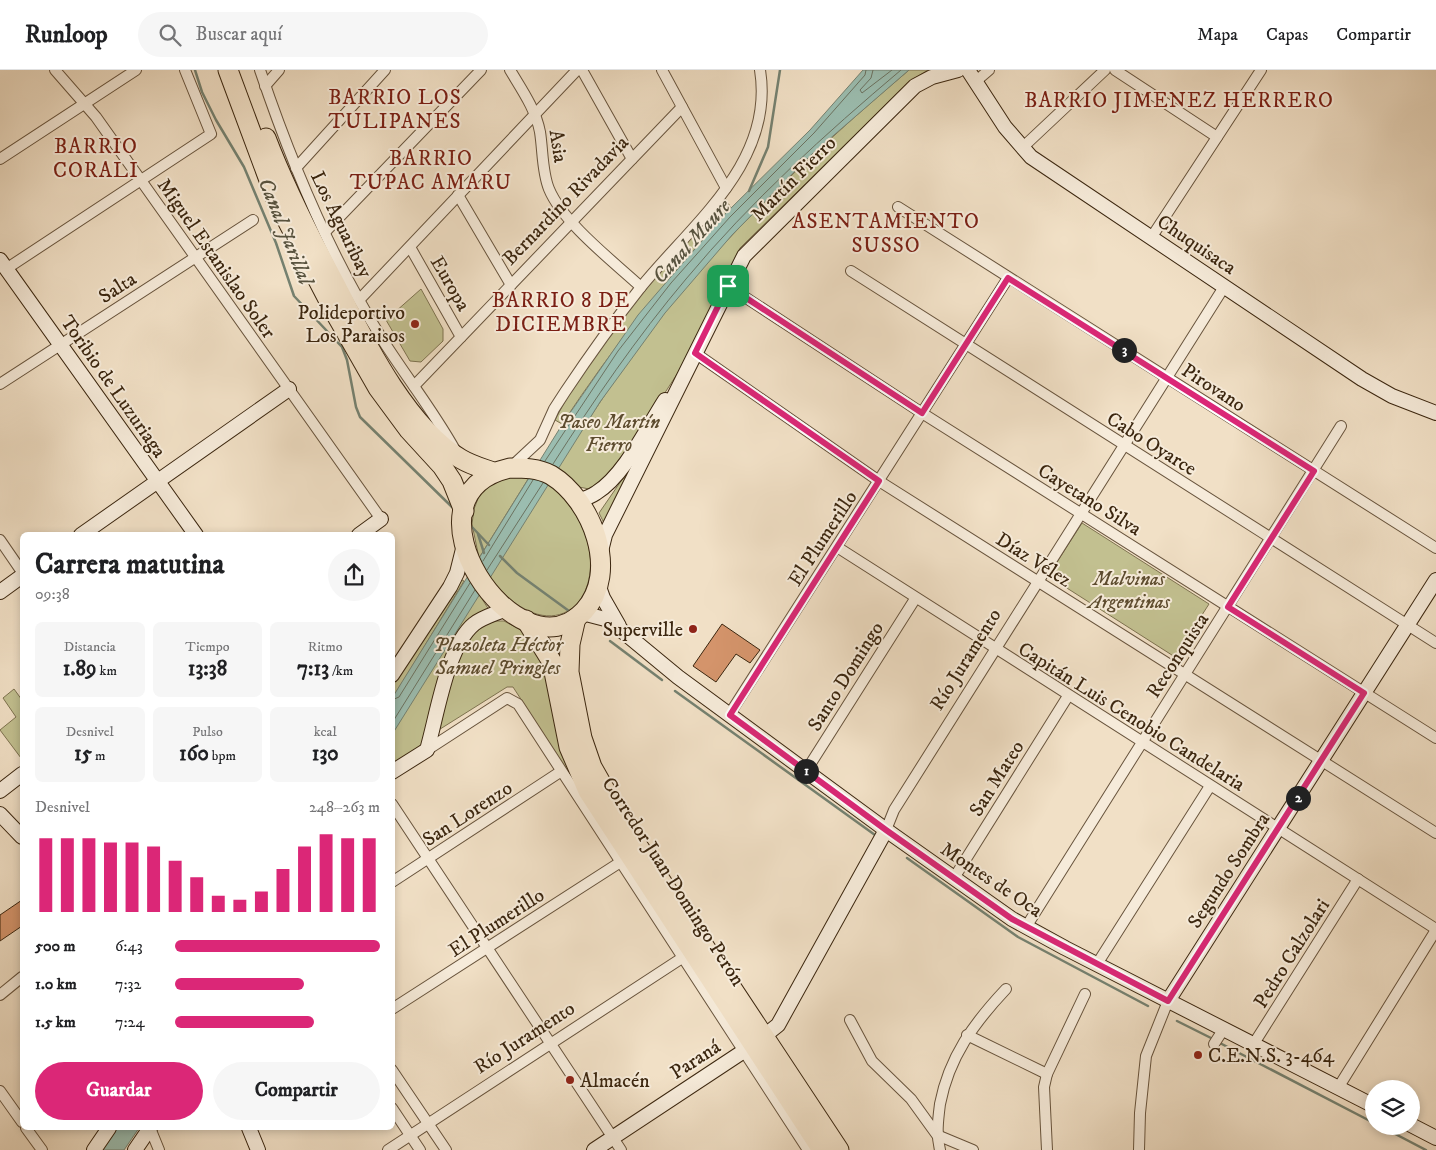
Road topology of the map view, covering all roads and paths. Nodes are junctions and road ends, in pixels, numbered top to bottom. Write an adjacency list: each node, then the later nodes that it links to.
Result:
1 (55, 70): 24 (street, Miguel Estanislao Soler)
2 (136, 70): 24 (street)
3 (185, 70): 33 (street)
4 (215, 70): 32 (highway)
5 (228, 70): 32 (highway)
6 (241, 70): 63 (highway)
7 (260, 70): 23 (street, Los Aguaribay)
8 (279, 70): 23 (street)
9 (385, 70): 31 (street)
10 (481, 70): 39 (street)
11 (510, 70): 26 (street, Asia)
12 (577, 70): 26 (street)
13 (582, 70): 30 (street)
14 (662, 70): 25 (street)
15 (760, 70): 34 (street)
16 (958, 70): 47 (street, Martín Fierro)
17 (968, 70): 22 (street, Chuquisaca)
18 (989, 70): 22 (street)
19 (1105, 70): 28 (street)
20 (1116, 70): 27 (street)
21 (1261, 70): 27 (street)
22 (975, 82): 28 (street, Chuquisaca)
23 (265, 86): 31 (street, Los Aguaribay)
24 (85, 104): 29 (street); 33 (street, Miguel Estanislao Soler)
25 (682, 107): 30 (street, Bernardino Rivadavia); 34 (street)
26 (535, 114): 35 (street); 38 (street, Asia)
27 (1218, 137): 40 (street)
28 (1022, 148): 40 (street, Chuquisaca)
29 (0, 159)
30 (632, 159): 38 (street, Bernardino Rivadavia)
31 (296, 168): 39 (street, Los Aguaribay)
32 (265, 171): 69 (highway)
33 (140, 180): 42 (street, Miguel Estanislao Soler); 43 (street)
34 (726, 188): 48 (street)
35 (458, 195): 41 (street); 46 (street)
36 (898, 207): 45 (street, Pirovano)
37 (253, 220): 42 (street, Salta)
38 (572, 222): 46 (street, Bernardino Rivadavia); 48 (street, Asia)
39 (326, 232): 50 (street, Los Aguaribay)
40 (1151, 238): 49 (street, Chuquisaca)
41 (410, 247): 50 (street); 51 (street, Europa)
42 (195, 258): 53 (street, Salta); 58 (street, Miguel Estanislao Soler)
43 (3, 264): 53 (street, Toribio de Luzuriaga)
44 (850, 272): 52 (street, Cabo Oyarce)
45 (1008, 278): 52 (street, El Plumerillo); 55 (street, Pirovano)
46 (511, 285): 51 (street, Bernardino Rivadavia)
47 (728, 286): 54 (street, Martín Fierro); 59 (street, Cayetano Silva)
48 (641, 287): 64 (street)
49 (1224, 287): 55 (street, Río Juramento); 60 (street, Chuquisaca)
50 (360, 299): 57 (street, Los Aguaribay)
51 (461, 337): 57 (street, Bernardino Rivadavia)
52 (966, 344): 59 (street, El Plumerillo); 62 (street, Cabo Oyarce)
53 (60, 345): 56 (street, Salta); 67 (street, Toribio de Luzuriaga)
54 (695, 353): 66 (street, Díaz Vélez); 68 (street, Martín Fierro); 80 (street, Martín Fierro)
55 (1167, 377): 62 (street, Río Juramento); 65 (street, Pirovano)
56 (0, 384)
57 (414, 386): 63 (street, Los Aguaribay)
58 (289, 389): 67 (street); 71 (street, Miguel Estanislao Soler)
59 (922, 413): 66 (street, El Plumerillo); 70 (street, Cayetano Silva)
60 (1436, 413)
61 (1341, 426): 65 (street, Reconquista)
62 (1124, 446): 70 (street, Río Juramento); 75 (street, Cabo Oyarce)
63 (460, 459): 64 (highway)
64 (502, 470): 68 (highway); 69 (highway)
65 (1314, 471): 75 (street, Reconquista); 79 (street, Pirovano)
66 (879, 481): 78 (street, El Plumerillo); 84 (street, Díaz Vélez)
67 (158, 482): 72 (street); 73 (street, Toribio de Luzuriaga)
68 (578, 501): 80 (highway)
69 (464, 511): 77 (highway)
70 (1080, 514): 84 (street, Río Juramento); 88 (street, Cayetano Silva)
71 (381, 519): 74 (street)
72 (86, 532)
73 (194, 532)
74 (363, 532)
75 (1271, 538): 88 (street, Reconquista); 92 (street, Cabo Oyarce)
76 (0, 540): 81 (street)
77 (464, 545): 89 (highway); 96 (street)
78 (837, 548): 87 (street, Capitán Luis Cenobio Candelaria); 100 (street, El Plumerillo)
79 (1436, 548)
80 (599, 561): 85 (highway)
81 (20, 569)
82 (20, 577): 86 (street)
83 (1436, 580): 92 (street, Segundo Sombra)
84 (1037, 582): 95 (street, Río Juramento); 97 (street, Díaz Vélez)
85 (598, 584): 90 (highway); 93 (street, Montes de Oca)
86 (0, 592)
87 (915, 599): 95 (street, Capitán Luis Cenobio Candelaria); 106 (street, Santo Domingo)
88 (1228, 607): 97 (street, Reconquista); 98 (street, Cayetano Silva)
89 (506, 610): 91 (highway); 103 (street)
90 (579, 615): 91 (highway); 93 (street, Montes de Oca); 136 (highway, Corredor Juan Domingo Perón)
91 (526, 620): 136 (highway, Corredor Juan Domingo Perón)
92 (1407, 625): 94 (street, Cabo Oyarce); 98 (street, Segundo Sombra)
93 (622, 630): 100 (street, Montes de Oca)
94 (1436, 644)
95 (995, 650): 99 (street, Capitán Luis Cenobio Candelaria); 113 (street, Río Juramento)
96 (395, 670)
97 (1185, 675): 102 (street, Reconquista); 104 (street, Díaz Vélez)
98 (1364, 693): 101 (street, Cayetano Silva); 104 (street, Segundo Sombra)
99 (1068, 696): 102 (street, Capitán Luis Cenobio Candelaria); 119 (street, San Mateo)
100 (730, 715): 106 (street, Montes de Oca)
101 (1436, 738)
102 (1142, 742): 109 (street, Capitán Luis Cenobio Candelaria); 122 (street, Reconquista)
103 (427, 750): 105 (street); 107 (street)
104 (1321, 761): 114 (street, Segundo Sombra); 115 (street, Díaz Vélez)
105 (395, 770)
106 (806, 771): 113 (street, Montes de Oca)
107 (560, 772): 117 (street, San Lorenzo); 118 (street)
108 (20, 775): 110 (street)
109 (1210, 786): 114 (street, Capitán Luis Cenobio Candelaria); 126 (street)
110 (0, 790)
111 (395, 808): 117 (street)
112 (0, 814): 116 (street)
113 (886, 830): 119 (street, Montes de Oca); 136 (street, Río Juramento)
114 (1278, 830): 120 (street, Capitán Luis Cenobio Candelaria); 131 (street, Segundo Sombra)
115 (1436, 833)
116 (20, 835)
117 (429, 858): 121 (street, San Lorenzo); 124 (street)
118 (619, 863): 124 (street, El Plumerillo); 125 (street)
119 (954, 878): 122 (street, Montes de Oca)
120 (1358, 879): 123 (street, Capitán Luis Cenobio Candelaria); 137 (street, Pedro Calzolari)
121 (395, 880)
122 (1026, 927): 126 (street, Montes de Oca)
123 (1436, 929): 140 (street)
124 (488, 948): 132 (street, El Plumerillo); 135 (street)
125 (682, 958): 135 (street, Río Juramento); 136 (street)
126 (1097, 964): 131 (street, Montes de Oca)
127 (20, 979): 130 (street)
128 (1006, 989): 134 (street)
129 (1085, 994): 139 (street)
130 (0, 995)
131 (1168, 1001): 137 (street, Montes de Oca); 171 (street, Segundo Sombra)
132 (395, 1008)
133 (850, 1020): 153 (street)
134 (967, 1036): 139 (street); 153 (street)
135 (550, 1044): 145 (street, Río Juramento); 154 (street)
136 (754, 1045): 154 (street, Paraná); 156 (highway, Corredor Juan Domingo Perón); 167 (highway, Corredor Juan Domingo Perón)
137 (1254, 1045): 140 (street, Montes de Oca)
138 (395, 1074): 145 (street)
139 (1047, 1074): 170 (street)
140 (1338, 1088): 142 (street, Montes de Oca)
141 (0, 1091): 144 (street)
142 (1365, 1102)
143 (395, 1112): 152 (street)
144 (20, 1119)
145 (428, 1124): 152 (street, Río Juramento); 164 (street)
146 (27, 1130): 157 (street)
147 (109, 1130): 158 (street)
148 (149, 1130): 159 (street)
149 (151, 1130): 160 (street)
150 (250, 1130): 161 (street)
151 (1420, 1130): 155 (street)
152 (410, 1135): 162 (street, Río Juramento); 163 (street)
153 (936, 1135): 168 (street); 169 (street)
154 (613, 1137): 165 (street, Paraná); 166 (street)
155 (1436, 1138)
156 (809, 1149)
157 (42, 1150)
158 (94, 1150)
159 (135, 1150)
160 (158, 1150)
161 (258, 1150)
162 (388, 1150)
163 (420, 1150)
164 (446, 1150)
165 (594, 1150)
166 (621, 1150)
167 (839, 1150)
168 (940, 1150)
169 (972, 1150)
170 (1047, 1150)
171 (1138, 1150)

